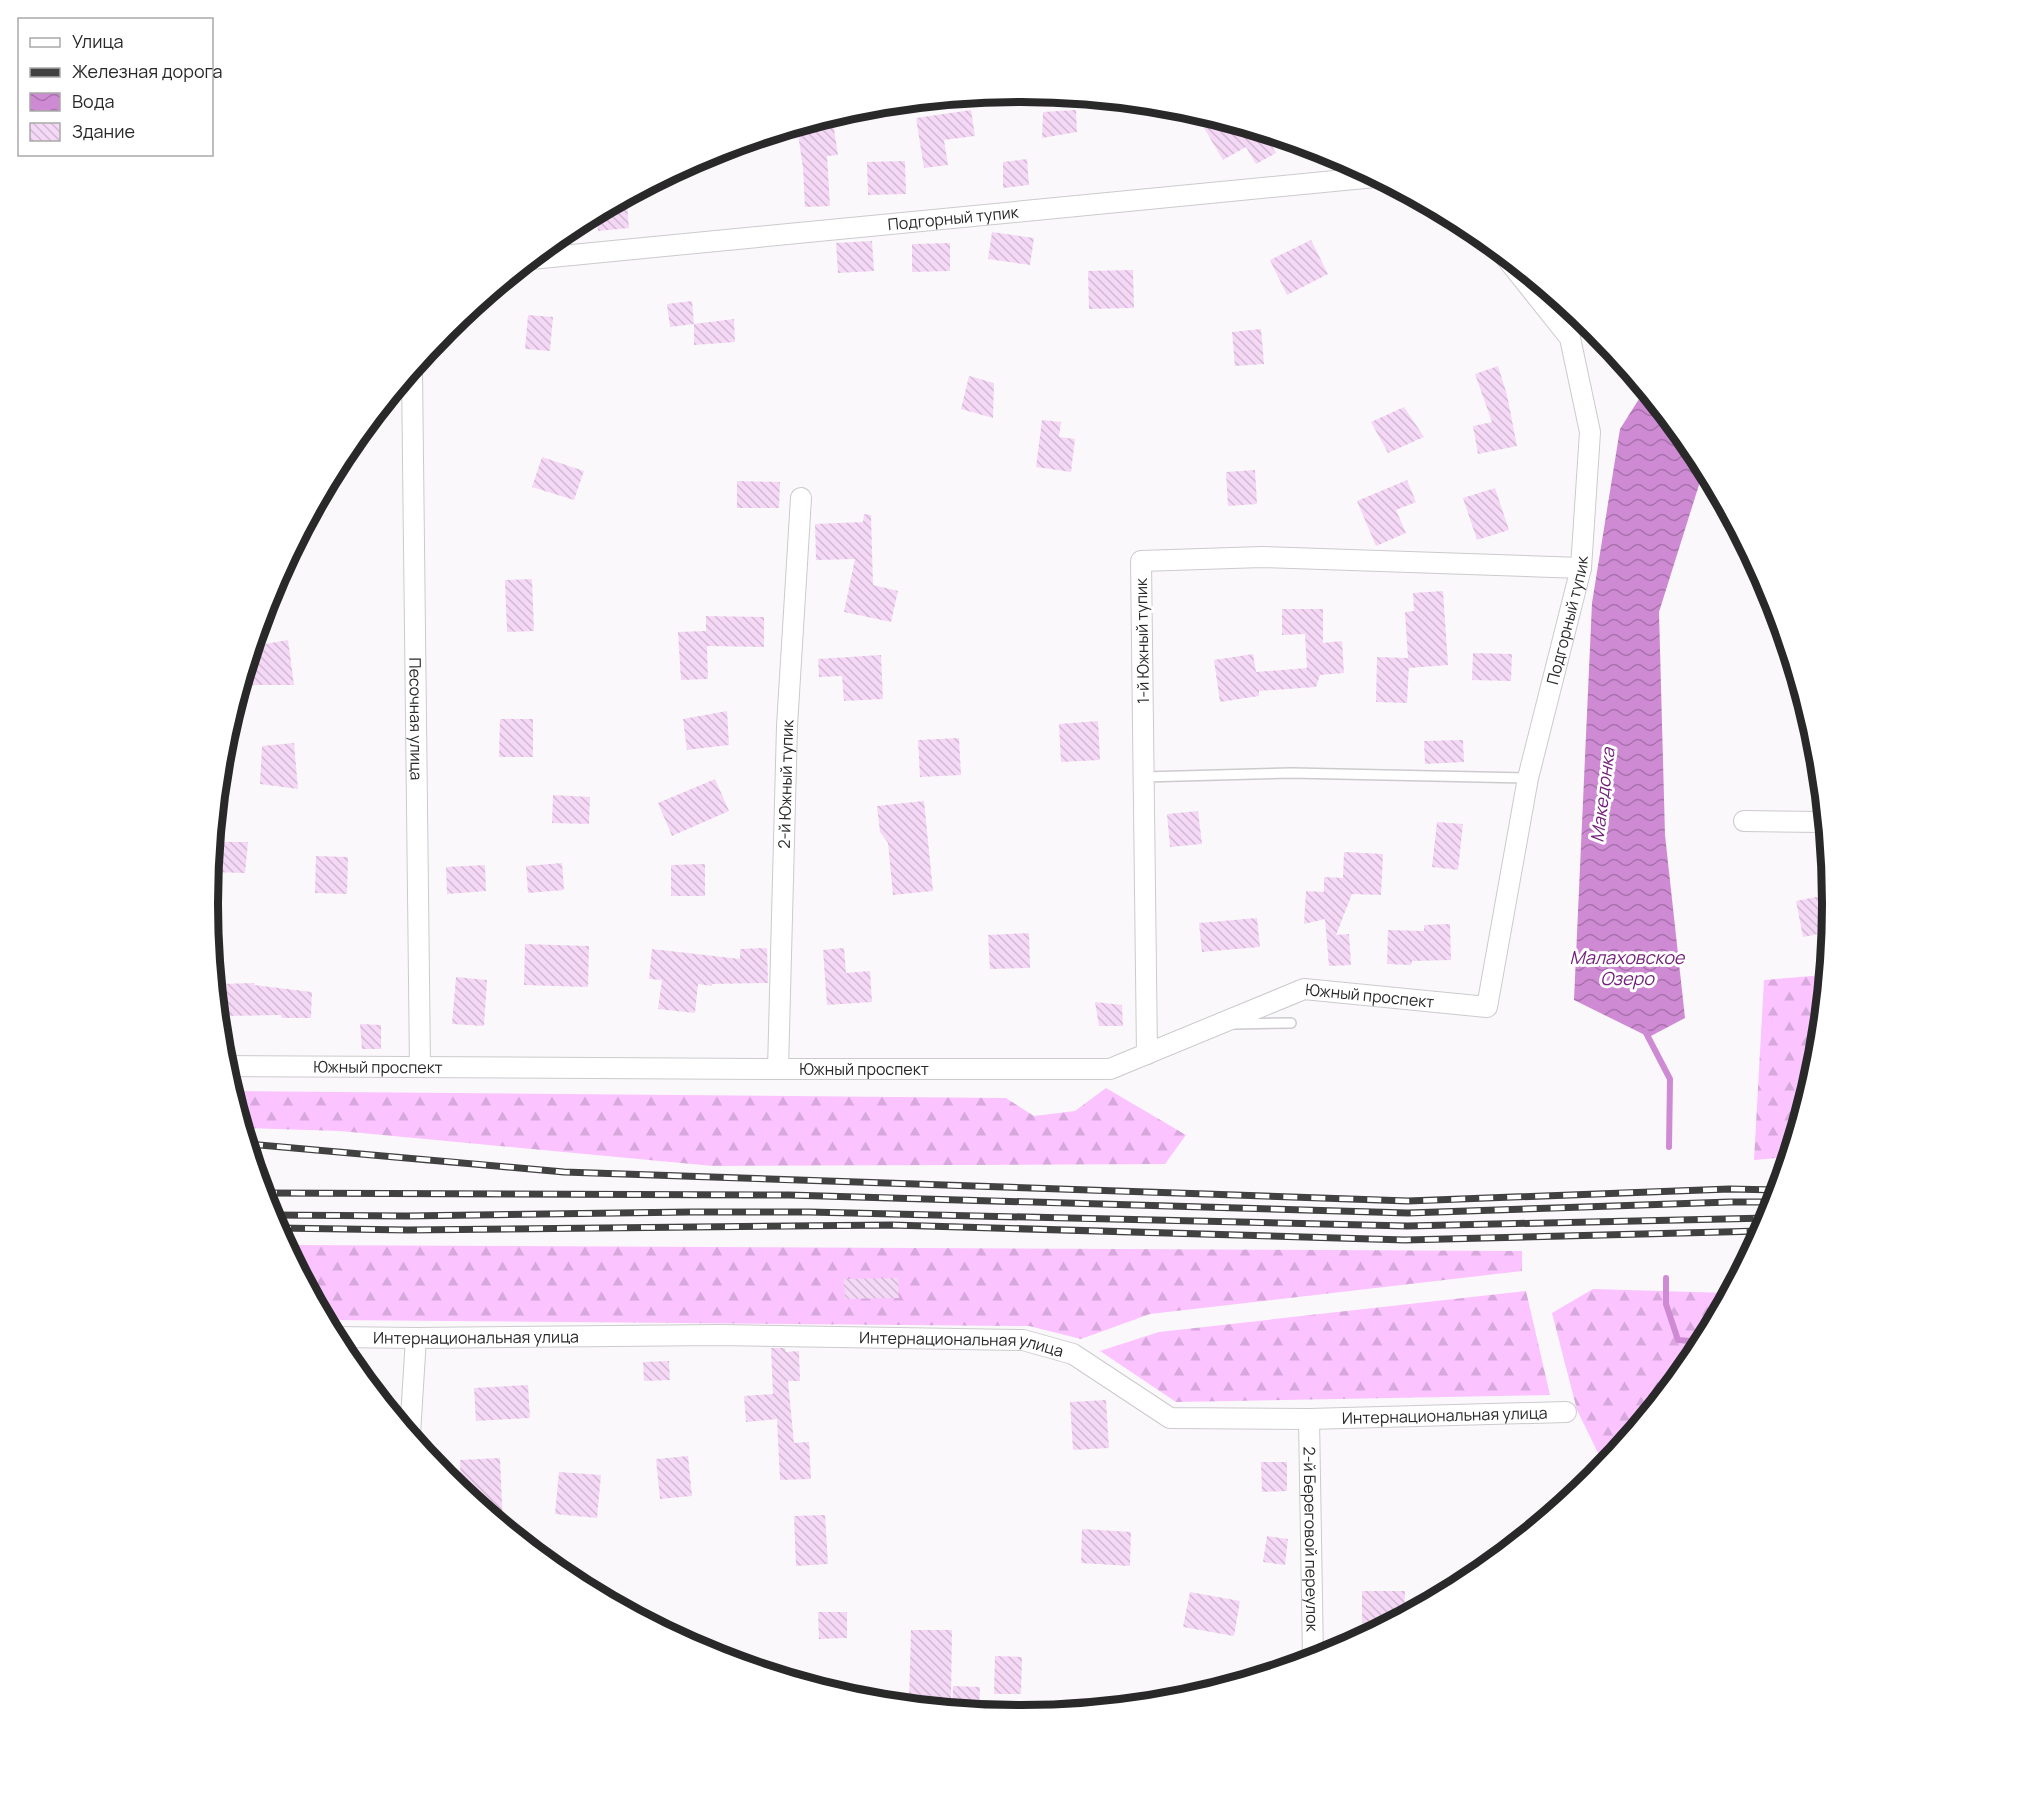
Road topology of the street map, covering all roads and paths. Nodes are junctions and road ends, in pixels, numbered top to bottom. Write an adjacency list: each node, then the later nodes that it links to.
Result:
1 (1360, 178): 2 (street, Подгорный тупик)
2 (547, 257)
3 (1526, 283): 6 (street, Подгорный тупик)
4 (412, 381): 16 (street, Песочная улица)
5 (801, 498): 17 (street, 2-й Южный тупик)
6 (1581, 568): 7 (street, 1-й Южный тупик); 8 (street, Подгорный тупик)
7 (1144, 777): 8 (lane); 14 (street, 1-й Южный тупик)
8 (1528, 777): 11 (street, Подгорный тупик)
9 (1744, 821): 10 (street)
10 (1817, 822)
11 (1487, 1006): 13 (street, Южный проспект)
12 (1291, 1023): 13 (lane)
13 (1219, 1024): 14 (street, Южный проспект)
14 (1147, 1054): 17 (street, Южный проспект)
15 (235, 1066): 16 (street, Южный проспект)
16 (420, 1067): 17 (street, Южный проспект)
17 (778, 1069)
18 (347, 1337): 19 (street, Интернациональная улица)
19 (416, 1338): 21 (street, Интернациональная улица); 22 (street)
20 (1566, 1412): 21 (street, Интернациональная улица)
21 (1309, 1419): 23 (street, 2-й Береговой переулок)
22 (411, 1424)
23 (1312, 1650)

